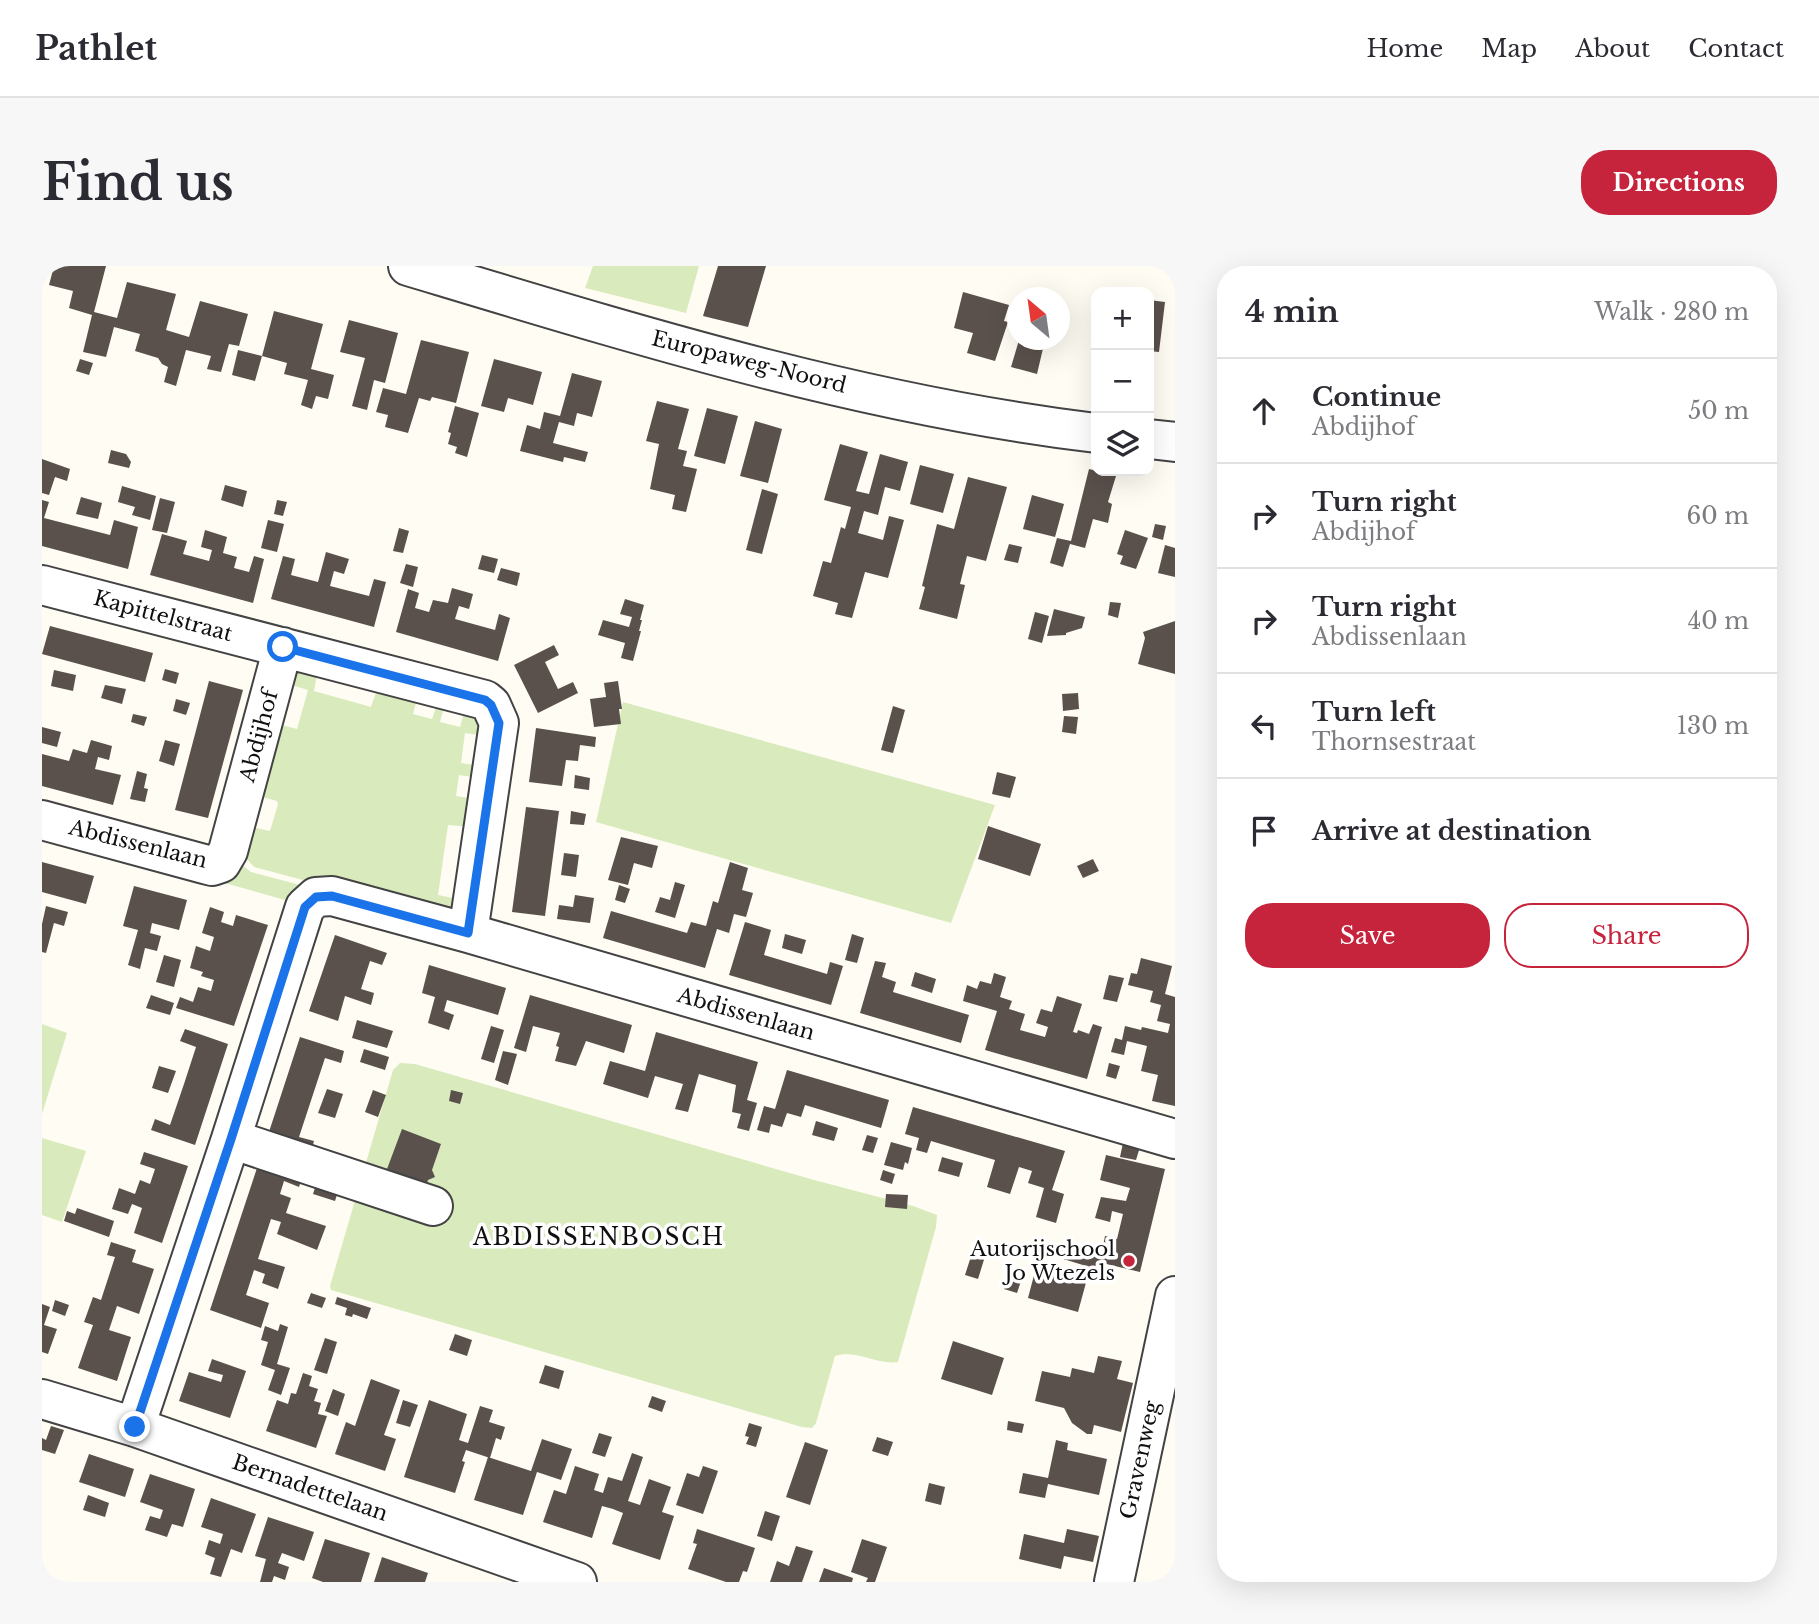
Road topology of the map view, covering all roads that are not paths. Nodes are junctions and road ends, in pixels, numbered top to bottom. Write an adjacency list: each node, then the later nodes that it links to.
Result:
1 (408, 266): 2 (street, Europaweg-Noord)
2 (1091, 432)
3 (1154, 440): 4 (street)
4 (1175, 442)
5 (42, 585): 6 (street, Kapittelstraat)
6 (283, 647): 8 (street, Abdijhof); 9 (street)
7 (42, 820): 8 (street, Abdissenlaan)
8 (228, 851)
9 (468, 933): 10 (street, Abdissenlaan); 11 (street, Abdissenlaan)
10 (231, 1139): 12 (street); 15 (street)
11 (1175, 1139)
12 (433, 1206)
13 (1175, 1296): 16 (street, Gravenweg)
14 (42, 1399): 15 (street, Bernadettelaan)
15 (135, 1427): 17 (street, Bernadettelaan)
16 (1159, 1440): 18 (street, Gravenweg)
17 (578, 1582)
18 (1114, 1582)

